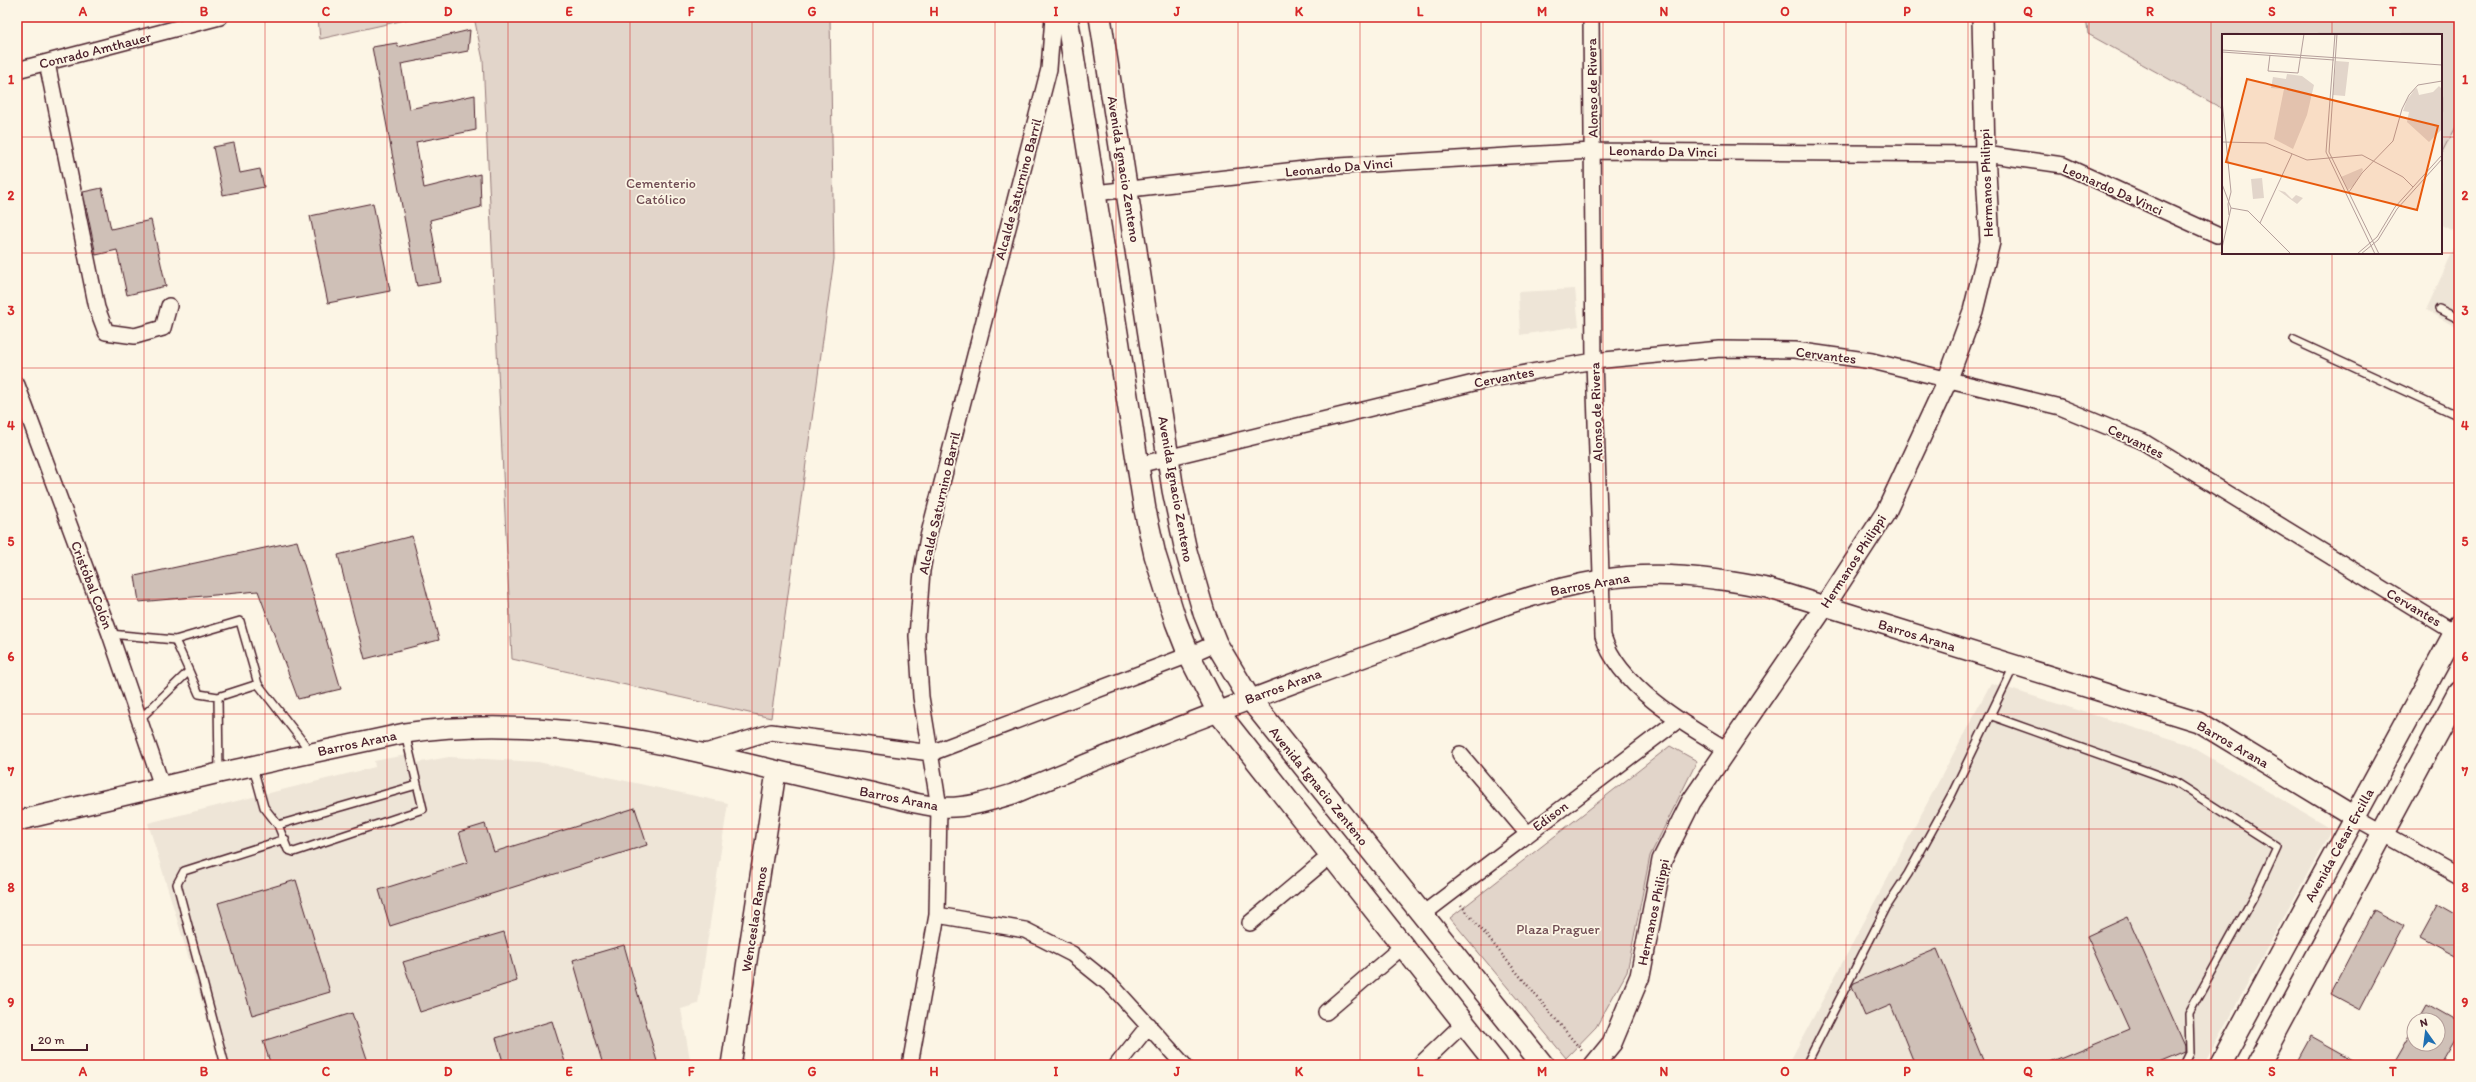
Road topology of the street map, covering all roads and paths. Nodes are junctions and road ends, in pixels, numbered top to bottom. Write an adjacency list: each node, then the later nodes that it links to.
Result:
1 (220, 17): 7 (street, Conrado Amthauer)
2 (1053, 17): 8 (street, Alcalde Saturnino Barril)
3 (1067, 17): 10 (main road)
4 (1100, 17): 13 (main road, Avenida Ignacio Zenteno)
5 (1591, 17): 11 (street, Alonso de Rivera)
6 (1982, 17): 12 (street, Hermanos Philippi)
7 (47, 62): 9 (street, Conrado Amthauer); 16 (street)
8 (1049, 69): 10 (street); 46 (street, Alcalde Saturnino Barril)
9 (17, 70)
10 (1077, 80): 14 (main road)
11 (1592, 150): 12 (street, Leonardo Da Vinci); 13 (street, Leonardo Da Vinci); 20 (street, Alonso de Rivera)
12 (1985, 154): 15 (street, Leonardo Da Vinci); 21 (street, Hermanos Philippi)
13 (1127, 188): 14 (street, Leonardo Da Vinci); 24 (main road, Avenida Ignacio Zenteno)
14 (1095, 193): 25 (main road)
15 (2217, 235)
16 (169, 306)
17 (2439, 309): 18 (lane)
18 (2459, 319)
19 (2294, 340): 23 (lane)
20 (1594, 361): 21 (street, Cervantes); 24 (street, Cervantes); 26 (street, Alonso de Rivera)
21 (1947, 381): 27 (street, Hermanos Philippi); 28 (street, Cervantes)
22 (17, 385): 29 (street, Cristóbal Colón)
23 (2459, 416)
24 (1169, 459): 25 (street, Cervantes); 31 (main road, Avenida Ignacio Zenteno)
25 (1138, 465): 32 (main road)
26 (1601, 580): 27 (street, Barros Arana); 38 (street, Barros Arana); 42 (street, Alonso de Rivera)
27 (1825, 606): 33 (street, Barros Arana); 44 (street, Hermanos Philippi)
28 (2458, 631): 55 (main road, Avenida César Ercilla)
29 (110, 634): 30 (lane); 41 (street, Cristóbal Colón)
30 (175, 640): 34 (lane); 35 (lane)
31 (1216, 643): 32 (street, Barros Arana); 38 (main road, Avenida Ignacio Zenteno)
32 (1189, 655): 39 (main road); 46 (street, Barros Arana)
33 (2014, 665): 40 (lane); 55 (street, Barros Arana)
34 (189, 671): 37 (lane); 41 (lane)
35 (258, 684): 37 (lane); 45 (lane)
36 (2459, 692): 58 (main road)
37 (218, 697): 51 (lane)
38 (1249, 698): 39 (street, Barros Arana); 64 (main road, Avenida Ignacio Zenteno)
39 (1218, 712): 54 (street, Barros Arana); 61 (main road)
40 (1992, 716): 80 (lane); 81 (lane)
41 (140, 719): 53 (street, Cristóbal Colón)
42 (1678, 720): 44 (street, Alonso de Rivera); 59 (street, Edison)
43 (405, 733): 45 (street, Barros Arana); 47 (street, Barros Arana); 52 (lane)
44 (1726, 750): 71 (street, Hermanos Philippi)
45 (311, 753): 49 (street, Barros Arana)
46 (931, 753): 47 (street, Barros Arana); 54 (street, Alcalde Saturnino Barril)
47 (702, 754): 50 (street, Barros Arana)
48 (1460, 754): 59 (street)
49 (252, 766): 51 (street, Barros Arana); 57 (lane)
50 (776, 772): 54 (street, Barros Arana); 73 (street, Wenceslao Ramos)
51 (219, 773): 53 (street, Barros Arana)
52 (417, 785): 57 (lane); 60 (lane)
53 (162, 786): 56 (street, Barros Arana)
54 (939, 807): 65 (street, Alcalde Saturnino Barril)
55 (2354, 816): 58 (street, Barros Arana); 82 (main road, Avenida César Ercilla)
56 (17, 821)
57 (278, 825): 60 (lane)
58 (2382, 832): 62 (street, Barros Arana); 83 (main road)
59 (1527, 834): 63 (street, Edison)
60 (285, 839): 72 (lane)
61 (1331, 855): 66 (street); 67 (main road)
62 (2459, 876)
63 (1451, 893): 64 (street, Edison); 71 (path)
64 (1422, 914): 79 (main road, Avenida Ignacio Zenteno)
65 (937, 915): 70 (street); 74 (street, Alcalde Saturnino Barril)
66 (1250, 922)
67 (1403, 946): 68 (street); 69 (main road)
68 (1326, 1012)
69 (1464, 1023): 77 (street); 78 (main road)
70 (1149, 1025): 75 (street); 76 (street)
71 (1595, 1064)
72 (225, 1065)
73 (731, 1065)
74 (910, 1065)
75 (1117, 1065)
76 (1184, 1065)
77 (1420, 1065)
78 (1497, 1065)
79 (1543, 1065)
80 (1806, 1065)
81 (2184, 1065)
82 (2220, 1065)
83 (2258, 1065)

